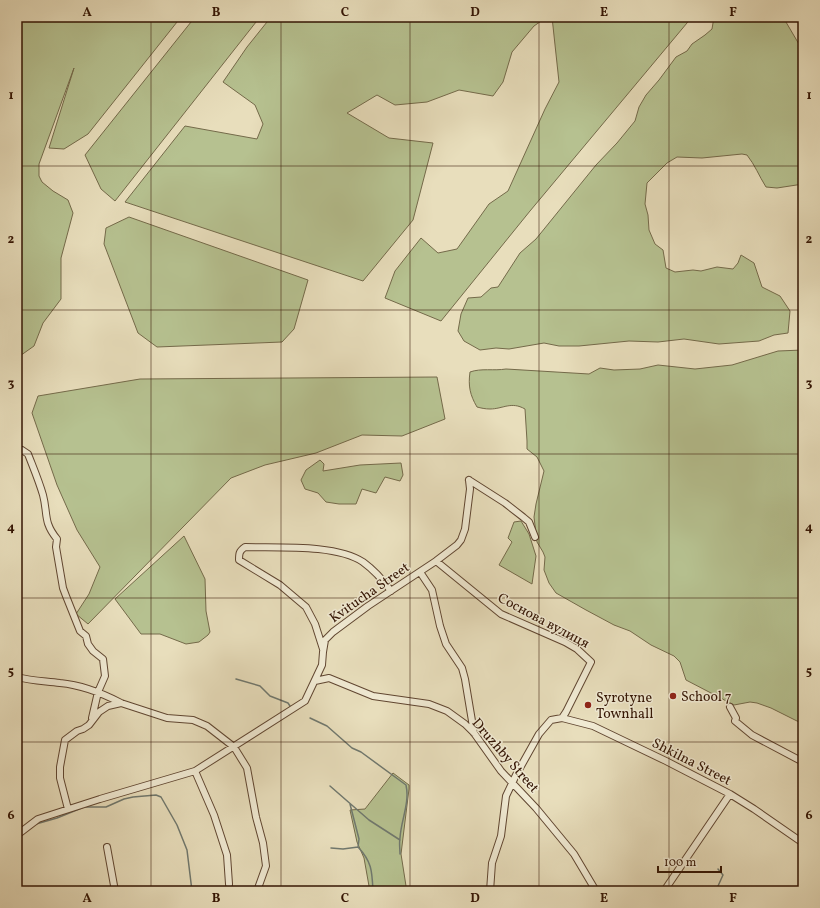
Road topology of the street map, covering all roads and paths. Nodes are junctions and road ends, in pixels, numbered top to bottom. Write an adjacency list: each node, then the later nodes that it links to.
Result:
1 (17, 450): 9 (street)
2 (535, 537): 3 (street, Kvitucha Street)
3 (436, 561): 4 (street, Kvitucha Street); 12 (street, Соснова вулиця)
4 (420, 572): 5 (street, Kvitucha Street); 14 (street)
5 (392, 591): 6 (street, Kvitucha Street); 6 (street)
6 (323, 651): 8 (street, Kvitucha Street)
7 (17, 677): 9 (street)
8 (315, 681): 14 (street, Druzhby Street); 15 (street, Kvitucha Street)
9 (98, 692): 10 (street); 13 (street)
10 (121, 704): 13 (street); 15 (street)
11 (730, 707): 16 (street)
12 (562, 718): 18 (street); 19 (street, Shkilna Street)
13 (91, 722): 20 (street)
14 (474, 734): 18 (street, Druzhby Street)
15 (234, 747): 17 (street, Kvitucha Street); 26 (street)
16 (803, 762)
17 (195, 772): 20 (street, Kvitucha Street); 24 (street)
18 (512, 782): 27 (street); 28 (street, Druzhby Street)
19 (730, 794): 22 (street, Shkilna Street); 29 (street)
20 (68, 808): 21 (street, Kvitucha Street)
21 (17, 835)
22 (803, 843)
23 (107, 847): 25 (street)
24 (230, 884)
25 (115, 891)
26 (257, 891)
27 (490, 891)
28 (596, 891)
29 (664, 891)

